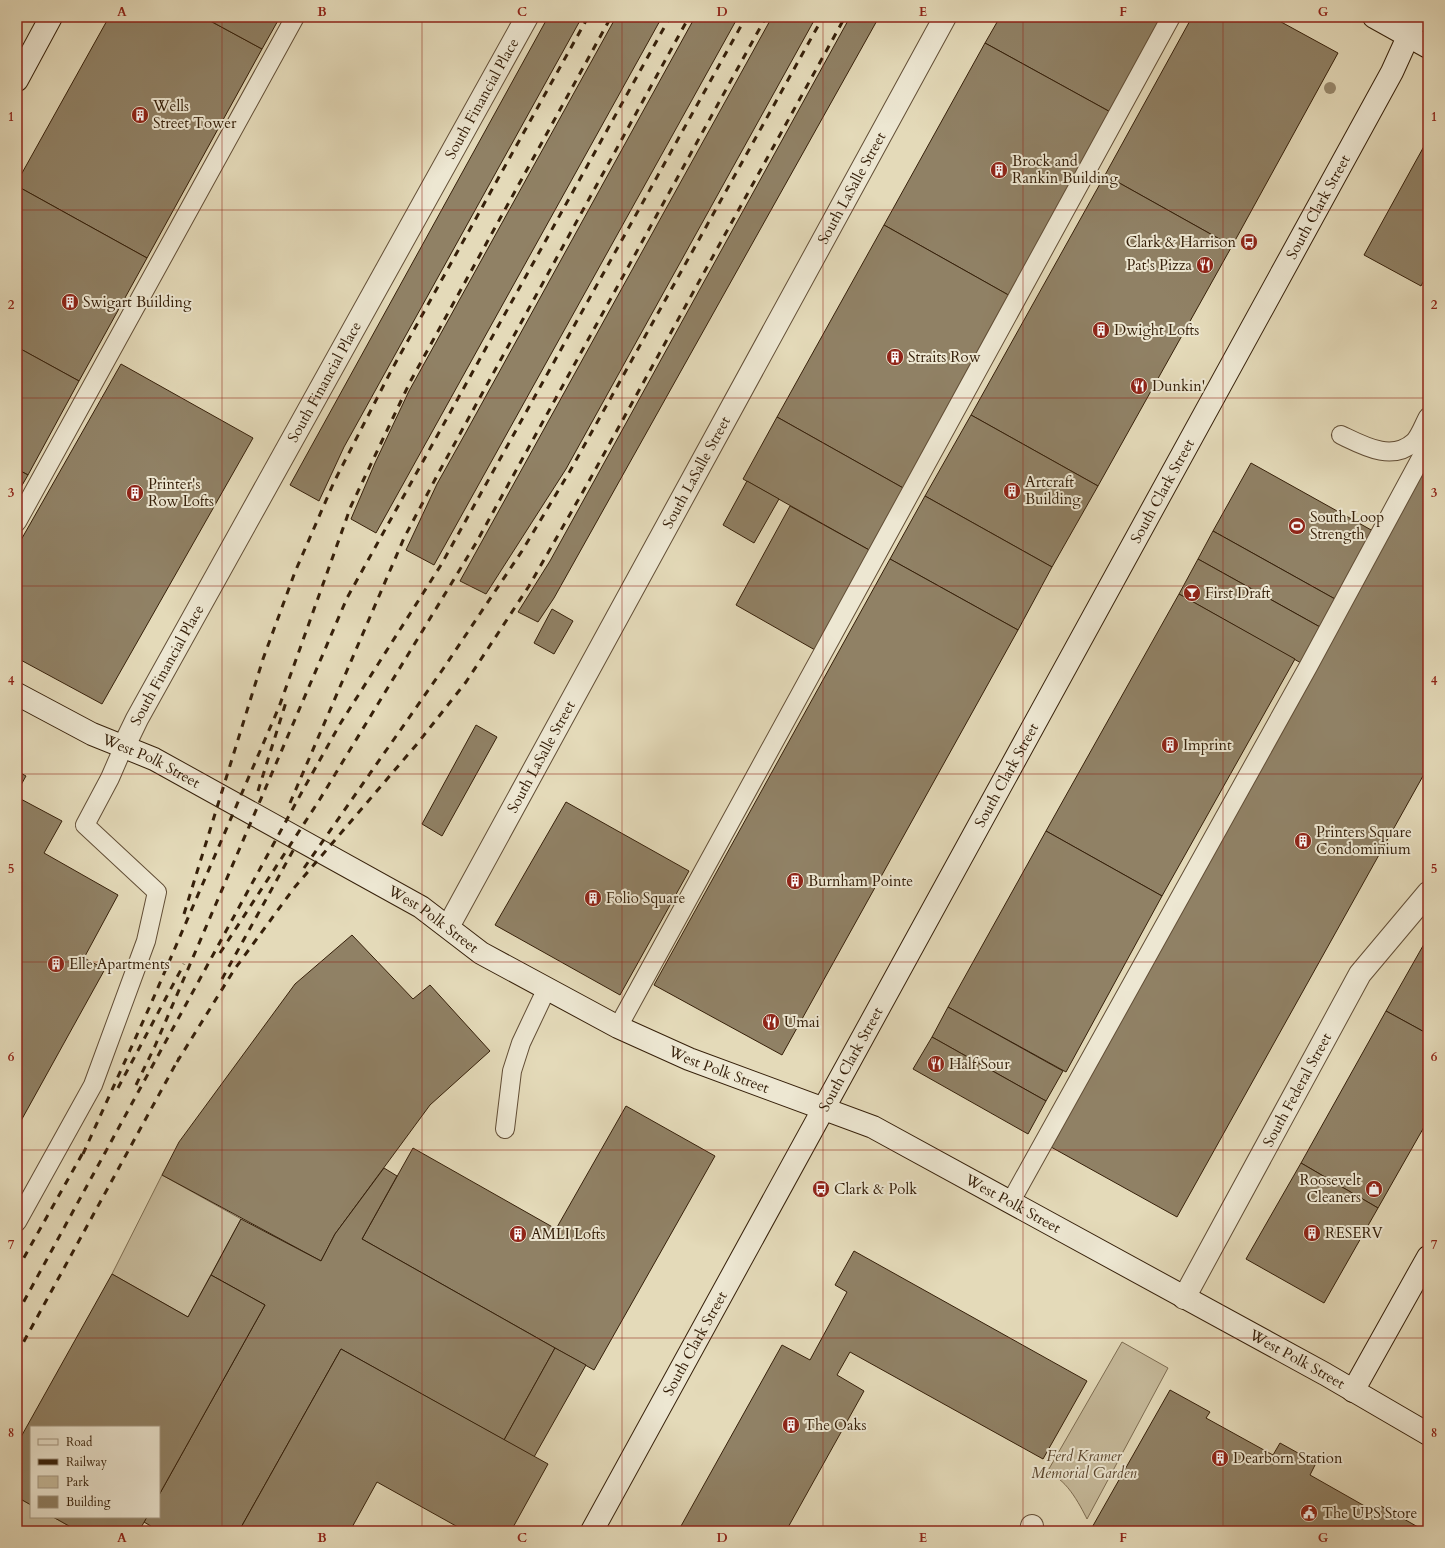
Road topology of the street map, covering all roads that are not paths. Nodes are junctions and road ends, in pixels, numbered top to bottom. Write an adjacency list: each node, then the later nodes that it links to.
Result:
1 (51, 17): 9 (main road)
2 (295, 17): 13 (lane)
3 (527, 17): 15 (main road, South Financial Place)
4 (945, 17): 17 (main road, South LaSalle Street)
5 (1171, 17): 19 (lane)
6 (1374, 17): 7 (main road)
7 (1412, 26): 8 (main road); 20 (main road, South Clark Street)
8 (1428, 46)
9 (17, 80)
10 (1428, 417): 11 (lane)
11 (1341, 435)
12 (1428, 445): 22 (lane)
13 (17, 522)
14 (17, 694): 15 (main road, West Polk Street)
15 (123, 748): 17 (main road, West Polk Street); 23 (lane)
16 (1428, 892): 25 (main road, South Federal Street)
17 (448, 928): 18 (main road, West Polk Street)
18 (547, 988): 19 (main road, West Polk Street); 21 (lane)
19 (618, 1027): 20 (main road, West Polk Street)
20 (823, 1109): 22 (main road, West Polk Street); 28 (main road, South Clark Street)
21 (505, 1129)
22 (1010, 1203): 25 (main road, West Polk Street)
23 (17, 1222)
24 (1428, 1257): 26 (main road)
25 (1184, 1298): 26 (main road, West Polk Street)
26 (1353, 1391): 27 (main road, West Polk Street)
27 (1428, 1434)
28 (592, 1531)

